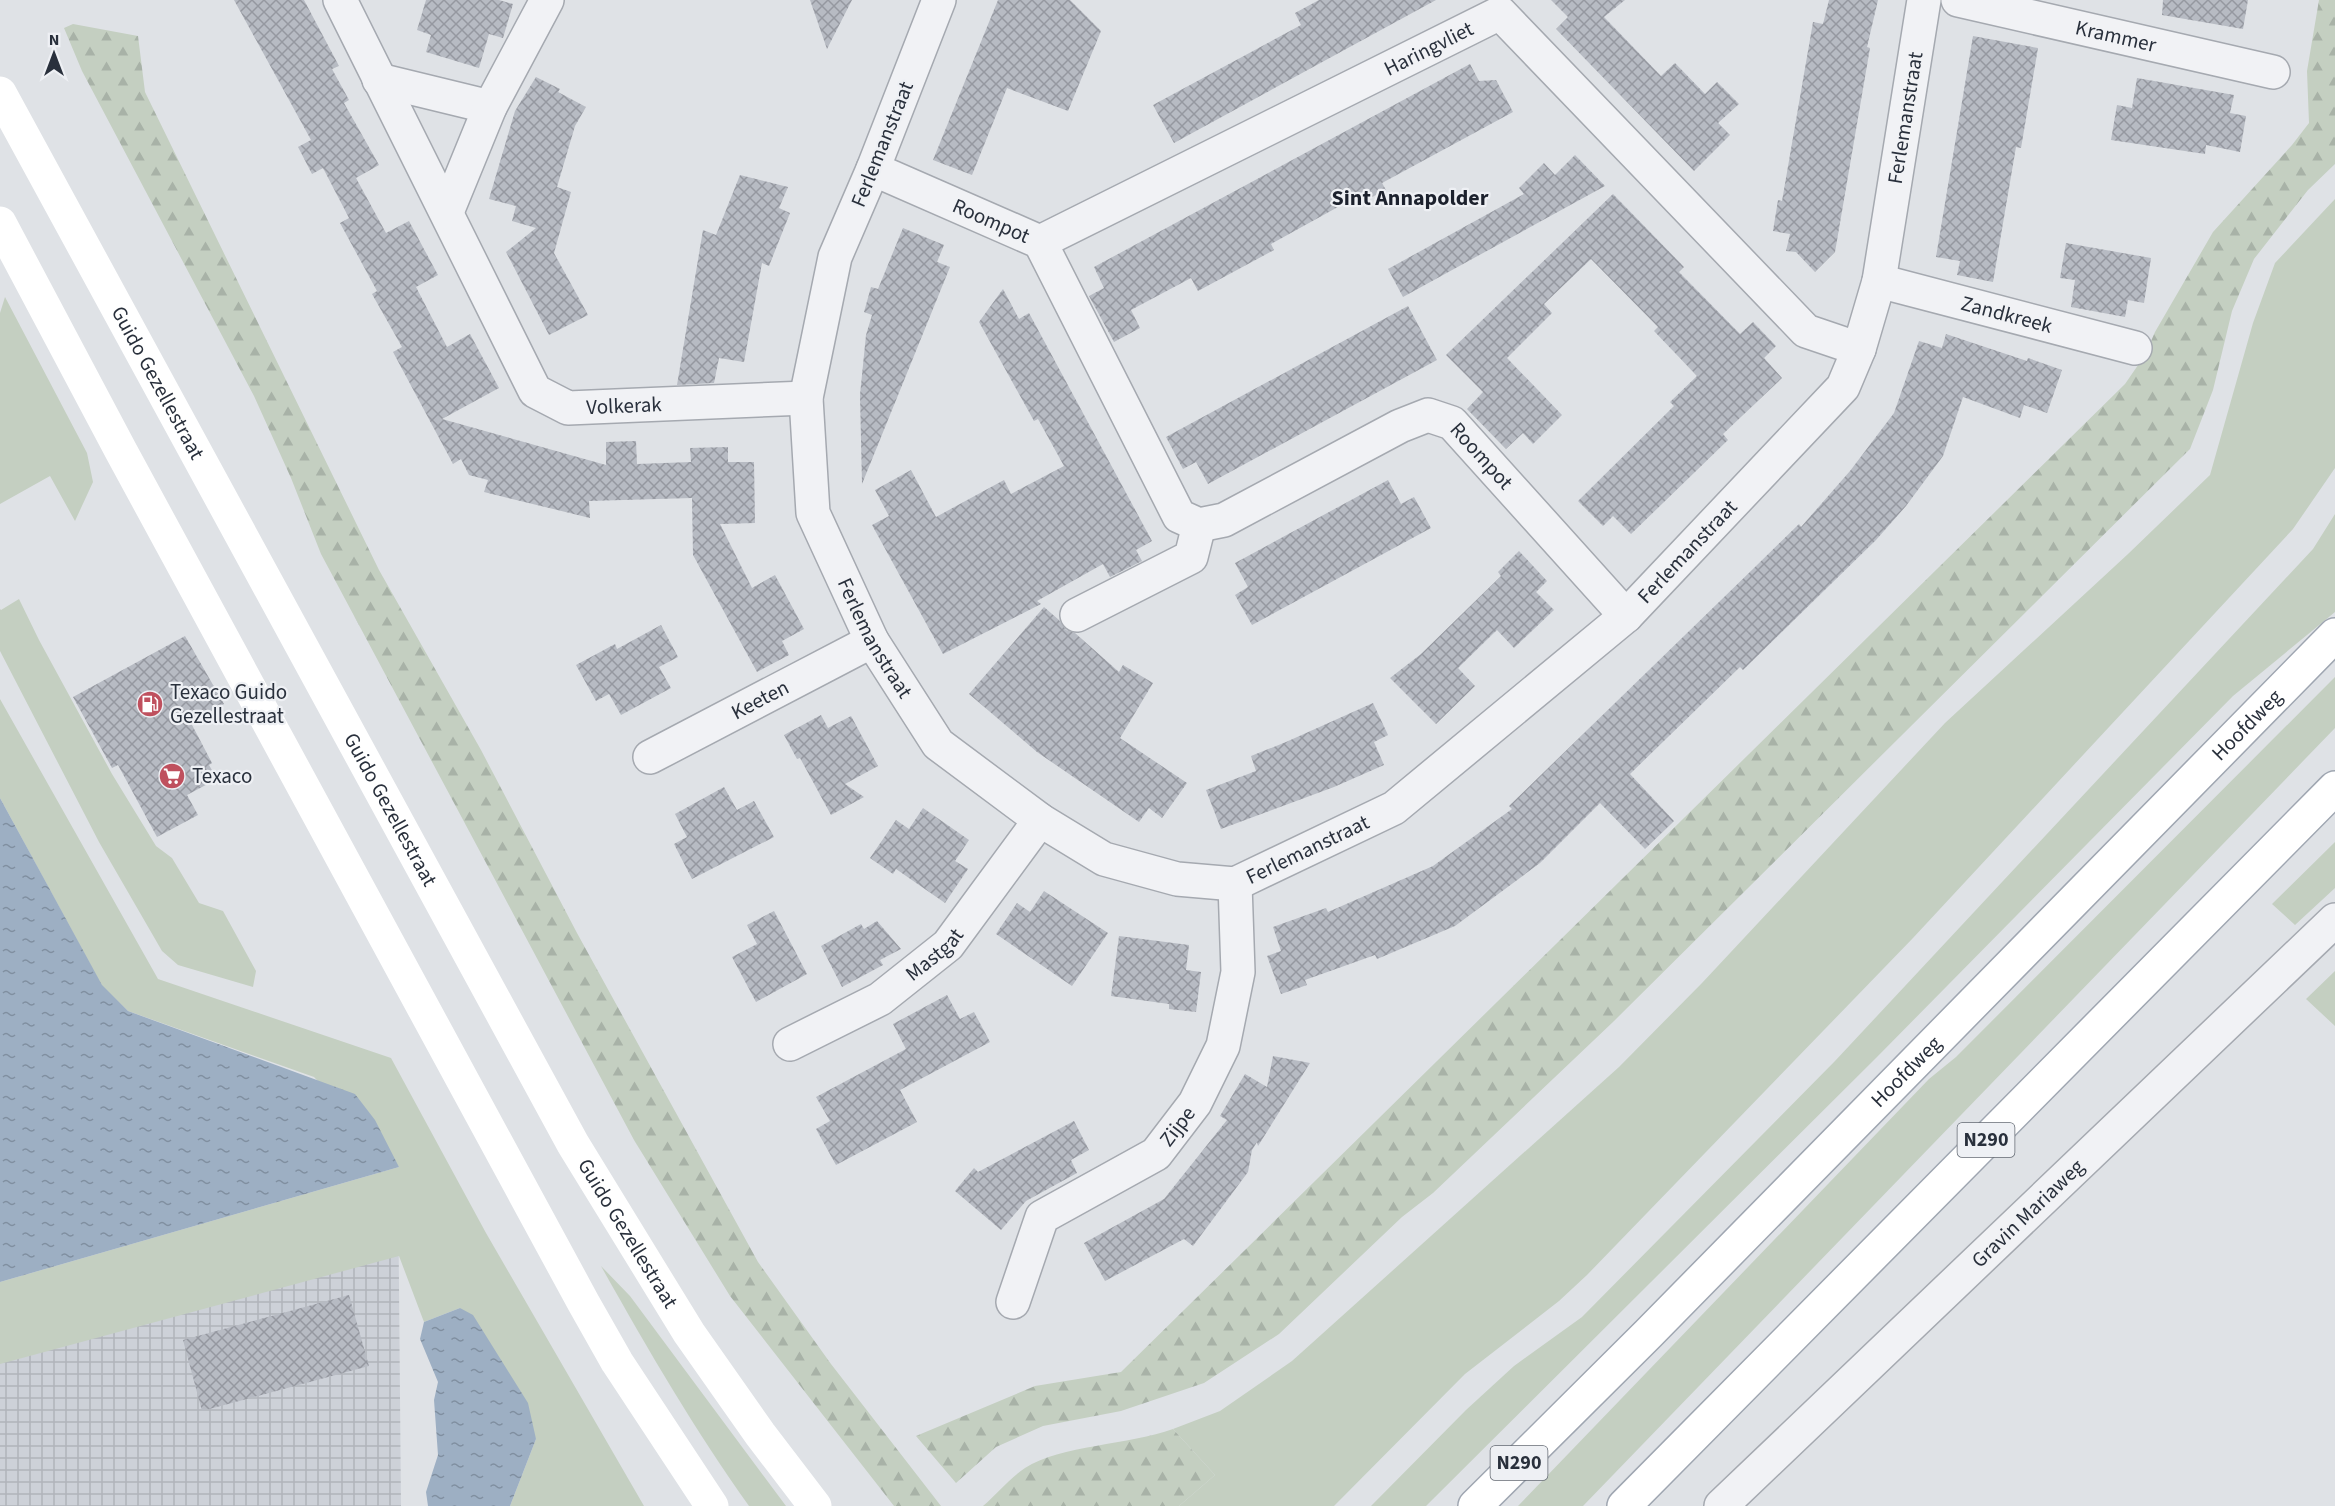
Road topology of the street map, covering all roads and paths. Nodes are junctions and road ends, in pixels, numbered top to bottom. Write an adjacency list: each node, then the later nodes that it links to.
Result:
1 (340, 0): 8 (street, Volkerak)
2 (547, 0): 10 (street)
3 (939, 0): 11 (street, Ferlemanstraat)
4 (1924, 0): 15 (street, Ferlemanstraat)
5 (1958, 0): 7 (street, Krammer)
6 (1510, 6): 14 (street, Haringvliet); 17 (street, Haringvliet)
7 (2272, 72)
8 (379, 81): 10 (street); 12 (street, Volkerak)
9 (0, 93): 32 (main road, Guido Gezellestraat)
10 (490, 107): 12 (street)
11 (873, 169): 14 (street, Roompot); 18 (street, Ferlemanstraat)
12 (447, 212): 18 (street, Volkerak)
13 (0, 223): 31 (main road)
14 (1040, 242): 19 (street, Roompot)
15 (1879, 281): 16 (street, Zandkreek); 17 (street, Ferlemanstraat)
16 (2135, 348)
17 (1859, 349): 21 (street, Ferlemanstraat)
18 (806, 398): 23 (street, Ferlemanstraat)
19 (1199, 525): 20 (street); 21 (street, Roompot)
20 (1077, 615)
21 (1626, 616): 27 (street, Ferlemanstraat)
22 (2335, 635): 33 (main road, Hoofdweg / N290)
23 (872, 641): 24 (street, Keeten); 26 (street, Ferlemanstraat)
24 (650, 757)
25 (2335, 789): 34 (main road, N290)
26 (1040, 820): 27 (street, Ferlemanstraat); 29 (street, Mastgat)
27 (1235, 884): 30 (street, Zijpe)
28 (2335, 920): 35 (street, Gravin Mariaweg)
29 (790, 1044)
30 (1013, 1302)
31 (712, 1506)
32 (815, 1506)
33 (1475, 1506)
34 (1624, 1506)
35 (1721, 1506)

